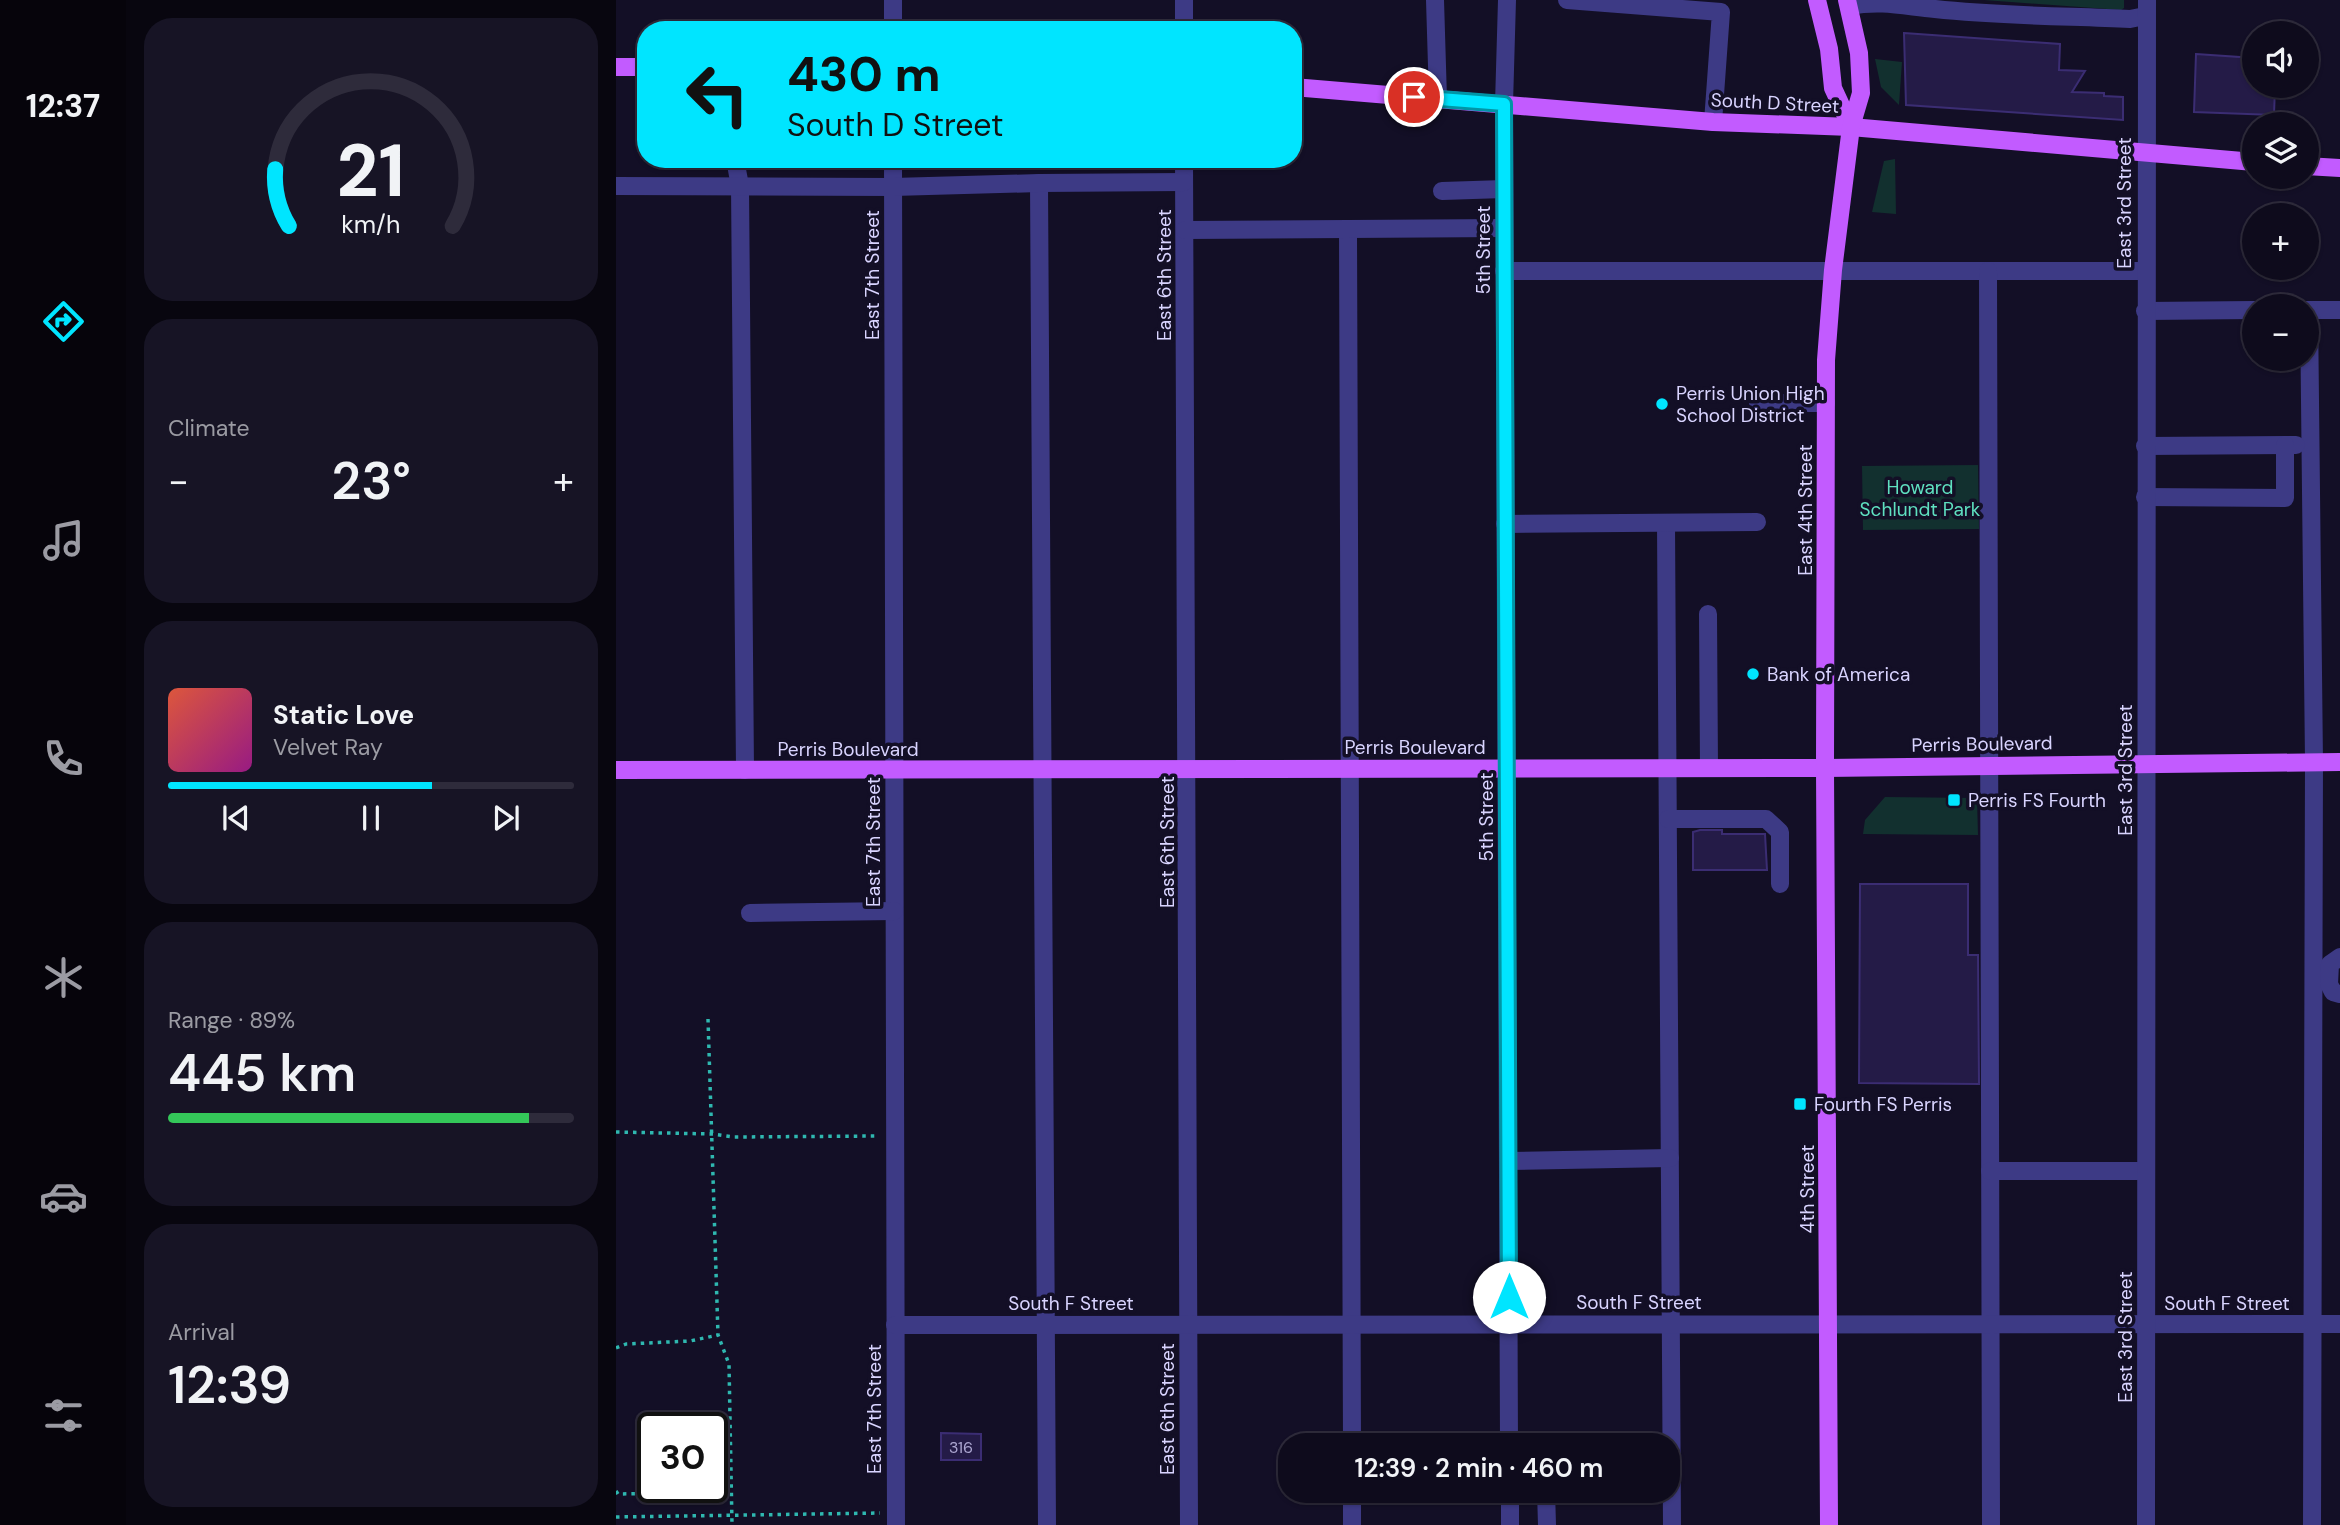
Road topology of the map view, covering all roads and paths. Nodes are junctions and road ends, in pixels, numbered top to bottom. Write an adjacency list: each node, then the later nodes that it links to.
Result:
1 (893, 0): 9 (street)
2 (1184, 0): 10 (street)
3 (1435, 0): 14 (street)
4 (1507, 0): 15 (street, 5th Street)
5 (1567, 0): 16 (street)
6 (1818, 0): 17 (main road)
7 (1848, 3): 8 (street); 17 (main road, East 4th Street)
8 (2146, 8): 18 (street, East 3rd Street)
9 (893, 21)
10 (1184, 21)
11 (616, 67): 12 (main road)
12 (637, 67)
13 (1302, 88): 14 (main road, South D Street)
14 (1438, 99): 15 (main road, South D Street)
15 (1504, 104): 16 (main road, South D Street); 30 (street, 5th Street)
16 (1713, 122): 17 (main road, South D Street)
17 (1851, 127): 18 (main road, South D Street); 35 (main road, East 4th Street)
18 (2145, 153): 19 (main road, South D Street); 38 (street, East 3rd Street)
19 (2242, 161)
20 (2319, 167): 24 (main road)
21 (737, 168): 28 (street)
22 (893, 168): 29 (street, East 7th Street)
23 (1184, 168): 25 (street, East 6th Street)
24 (2340, 168)
25 (1184, 182): 26 (street); 34 (street, East 6th Street)
26 (1039, 183): 29 (street); 64 (street)
27 (616, 186): 28 (street)
28 (740, 186): 29 (street); 66 (street)
29 (893, 187): 67 (street, East 7th Street)
30 (1504, 189): 31 (street); 32 (street, 5th Street)
31 (1442, 191)
32 (1504, 228): 33 (street); 36 (street, 5th Street)
33 (1348, 229): 34 (street); 59 (street)
34 (1185, 230): 58 (street, East 6th Street)
35 (1833, 270): 36 (street); 37 (street); 45 (main road, East 4th Street)
36 (1504, 271): 52 (street, 5th Street)
37 (1988, 271): 38 (street); 57 (street)
38 (2145, 271): 42 (street, East 3rd Street)
39 (2242, 310): 42 (street)
40 (2319, 310): 41 (street)
41 (2340, 310)
42 (2145, 311): 46 (street, East 3rd Street)
43 (2309, 371): 48 (street)
44 (1758, 403): 45 (street)
45 (1826, 403): 63 (main road, East 4th Street)
46 (2145, 446): 47 (street); 49 (street, East 3rd Street)
47 (2284, 446): 48 (street); 49 (street)
48 (2310, 446): 54 (street)
49 (2145, 497): 56 (street, East 3rd Street)
50 (1757, 522): 51 (street)
51 (1666, 523): 52 (street); 61 (street)
52 (1505, 524): 60 (street, 5th Street)
53 (1708, 614): 62 (street)
54 (2314, 762): 55 (main road, Perris Boulevard); 56 (main road, Perris Boulevard); 90 (street)
55 (2340, 762)
56 (2146, 763): 57 (main road, Perris Boulevard); 81 (street, East 3rd Street)
57 (1989, 765): 63 (main road, Perris Boulevard); 80 (street)
58 (1187, 767): 59 (main road, Perris Boulevard); 64 (main road, Perris Boulevard); 82 (street, East 6th Street)
59 (1350, 768): 60 (main road, Perris Boulevard); 85 (street)
60 (1507, 768): 61 (main road, Perris Boulevard); 79 (street, 5th Street)
61 (1667, 768): 62 (main road, Perris Boulevard); 68 (street)
62 (1709, 768): 63 (main road, Perris Boulevard)
63 (1825, 768): 83 (main road, 4th Street)
64 (1044, 769): 67 (main road, Perris Boulevard); 84 (street)
65 (616, 770): 66 (main road, Perris Boulevard)
66 (745, 770): 67 (main road, Perris Boulevard)
67 (893, 771): 70 (street, East 7th Street)
68 (1668, 819): 69 (street); 78 (street)
69 (1780, 884)
70 (894, 911): 71 (street); 77 (street, East 7th Street)
71 (750, 913)
72 (2340, 957): 73 (street)
73 (2340, 995)
74 (708, 1019): 76 (path)
75 (616, 1132): 76 (path)
76 (712, 1134): 77 (path); 93 (path)
77 (895, 1136): 92 (street, East 7th Street)
78 (1670, 1158): 79 (street); 87 (street)
79 (1508, 1161): 86 (street, 5th Street)
80 (1990, 1171): 81 (street); 88 (street)
81 (2146, 1171): 89 (street, East 3rd Street)
82 (1188, 1323): 84 (street, South F Street); 85 (street, South F Street); 107 (street, East 6th Street)
83 (1829, 1323): 87 (street, South F Street); 88 (street, South F Street); 112 (main road, 4th Street)
84 (1046, 1324): 92 (street, South F Street); 106 (street)
85 (1352, 1324): 86 (street, South F Street); 95 (street)
86 (1509, 1324): 87 (street, South F Street); 96 (street, 5th Street)
87 (1671, 1324): 111 (street)
88 (1991, 1324): 89 (street, South F Street); 113 (street)
89 (2146, 1324): 90 (street, South F Street); 114 (street, East 3rd Street)
90 (2313, 1324): 91 (street, South F Street); 115 (street)
91 (2340, 1324)
92 (895, 1325): 104 (street, East 7th Street)
93 (718, 1335): 94 (path); 98 (path)
94 (616, 1348)
95 (1352, 1433)
96 (1509, 1433)
97 (616, 1491): 98 (path)
98 (731, 1492): 102 (path)
99 (1352, 1503): 108 (street)
100 (1510, 1503): 109 (street)
101 (1546, 1503): 110 (street)
102 (732, 1516): 103 (path); 104 (path); 105 (path)
103 (616, 1517)
104 (896, 1519)
105 (732, 1525)
106 (1047, 1525)
107 (1189, 1525)
108 (1352, 1525)
109 (1510, 1525)
110 (1547, 1525)
111 (1672, 1525)
112 (1829, 1525)
113 (1992, 1525)
114 (2146, 1525)
115 (2312, 1525)

